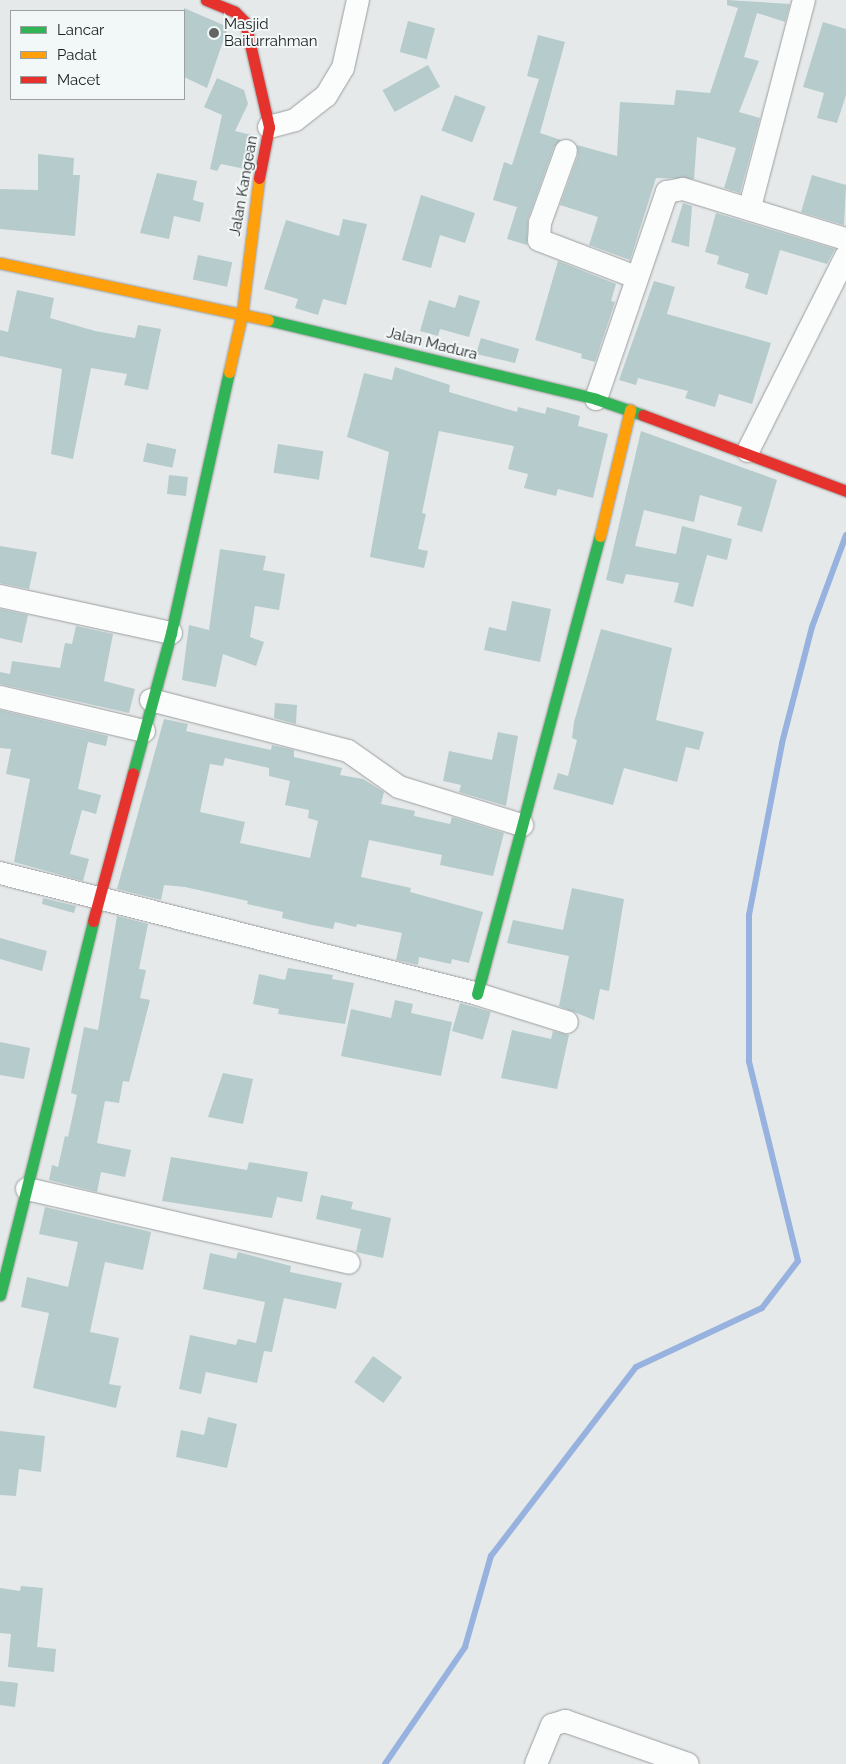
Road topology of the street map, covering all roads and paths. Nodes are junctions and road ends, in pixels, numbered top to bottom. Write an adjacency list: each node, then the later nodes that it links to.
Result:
1 (206, 0): 4 (street, Jalan Kangean)
2 (358, 0): 4 (street)
3 (806, 2): 6 (street)
4 (269, 127): 11 (street, Jalan Kangean)
5 (566, 151): 10 (street)
6 (750, 207): 7 (street); 10 (street)
7 (846, 239)
8 (846, 256): 14 (street)
9 (0, 263): 11 (street, Jalan Madura)
10 (636, 277): 12 (street)
11 (242, 314): 12 (street, Jalan Madura); 17 (street, Jalan Kangean)
12 (596, 399): 13 (street, Jalan Madura)
13 (630, 410): 14 (street, Jalan Madura); 21 (street)
14 (748, 451): 15 (street, Jalan Madura)
15 (846, 491)
16 (0, 596): 17 (street)
17 (171, 633): 19 (street, Jalan Kangean)
18 (0, 697): 20 (street)
19 (151, 700): 20 (street, Jalan Kangean); 21 (street)
20 (144, 731): 23 (street, Jalan Kangean)
21 (522, 825): 24 (street)
22 (0, 873): 23 (street)
23 (99, 896): 24 (street); 26 (street, Jalan Kangean)
24 (477, 994): 25 (street)
25 (567, 1022)
26 (27, 1189): 27 (street); 28 (street, Jalan Kangean)
27 (349, 1263)
28 (0, 1295)
29 (536, 1764): 30 (street)
30 (688, 1764)

